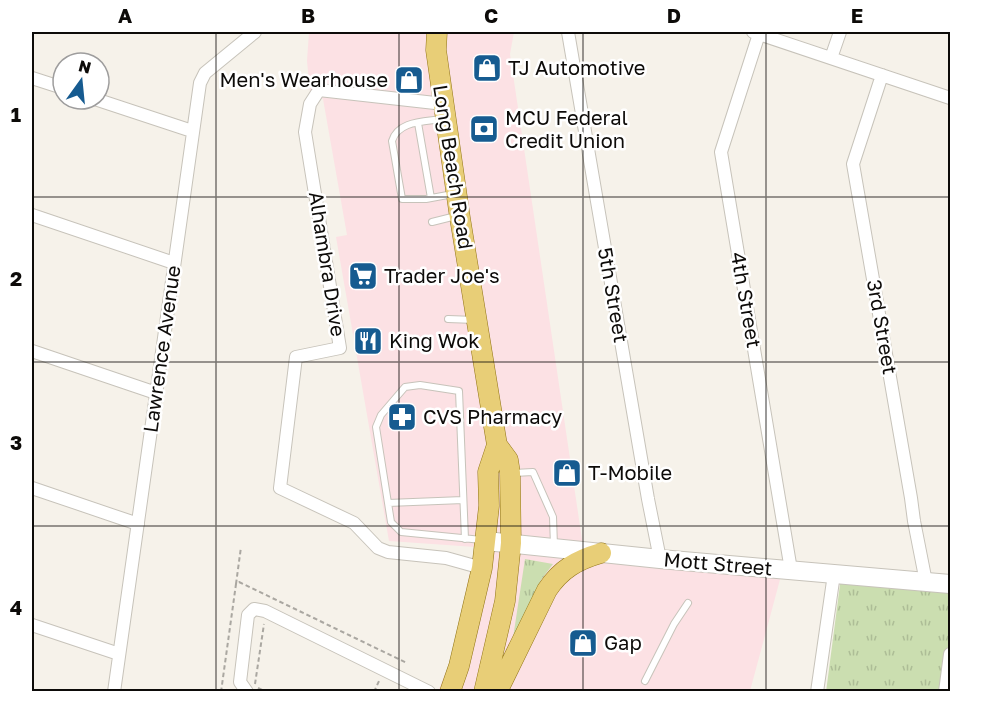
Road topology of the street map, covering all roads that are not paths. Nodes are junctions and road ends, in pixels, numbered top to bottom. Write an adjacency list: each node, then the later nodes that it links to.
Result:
1 (255, 32): 14 (street, Lawrence Avenue)
2 (436, 32): 12 (main road, Long Beach Road)
3 (568, 32): 36 (street, 5th Street)
4 (756, 32): 6 (street); 38 (street, 4th Street)
5 (840, 32): 6 (street)
6 (831, 58): 7 (street)
7 (882, 75): 10 (street); 40 (street, 3rd Street)
8 (32, 78): 9 (street)
9 (51, 84)
10 (951, 98)
11 (111, 104): 14 (street)
12 (445, 111): 13 (lane); 15 (main road, Long Beach Road); 37 (street, Alhambra Drive)
13 (418, 123): 16 (lane); 16 (lane)
14 (192, 131): 20 (street, Lawrence Avenue)
15 (457, 194): 16 (lane); 18 (main road, Long Beach Road)
16 (431, 198)
17 (32, 215): 20 (street)
18 (460, 215): 19 (lane); 22 (main road, Long Beach Road)
19 (432, 222)
20 (174, 263): 24 (street, Lawrence Avenue)
21 (448, 319): 22 (lane)
22 (477, 320): 25 (main road, Long Beach Road)
23 (32, 351): 24 (street)
24 (156, 393): 30 (street, Lawrence Avenue)
25 (497, 445): 26 (main road, Long Beach Road); 32 (main road, Long Beach Road)
26 (510, 473): 33 (main road, Long Beach Road); 34 (lane)
27 (32, 488): 30 (street)
28 (463, 500): 29 (lane); 29 (lane); 31 (lane)
29 (388, 503): 31 (lane)
30 (138, 524): 44 (street, Lawrence Avenue)
31 (465, 539): 32 (lane)
32 (486, 541): 33 (main road, Mott Street); 37 (main road, Long Beach Road)
33 (511, 543): 34 (main road, Mott Street); 51 (main road, Long Beach Road)
34 (554, 548): 35 (main road, Mott Street)
35 (601, 553): 36 (main road, Mott Street); 52 (main road)
36 (660, 559): 38 (main road, Mott Street)
37 (482, 568): 50 (main road, Long Beach Road)
38 (791, 570): 39 (main road, Mott Street)
39 (834, 574): 40 (main road, Mott Street); 53 (street)
40 (926, 582): 41 (main road, Mott Street)
41 (951, 584)
42 (688, 603): 46 (lane)
43 (32, 625): 44 (street)
44 (119, 654): 47 (street, Lawrence Avenue)
45 (951, 654): 54 (street)
46 (645, 681)
47 (114, 692)
48 (247, 692): 49 (street)
49 (429, 692)
50 (450, 692)
51 (484, 692)
52 (497, 692)
53 (818, 692)
54 (945, 692)

